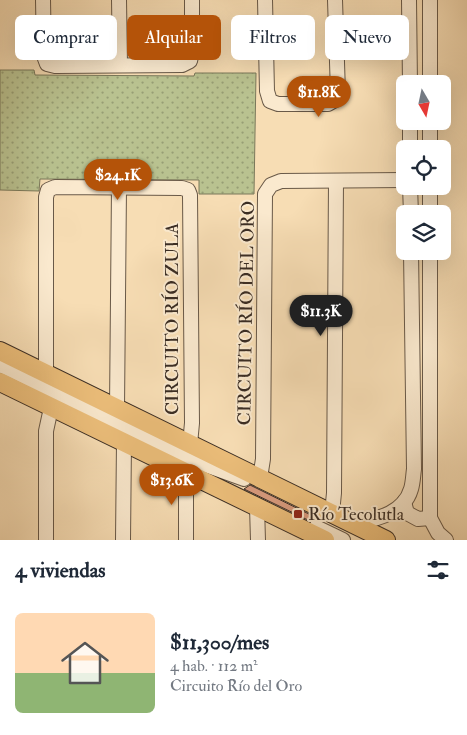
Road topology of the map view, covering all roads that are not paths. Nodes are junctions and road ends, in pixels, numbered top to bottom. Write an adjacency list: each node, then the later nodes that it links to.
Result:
1 (43, 0): 8 (street)
2 (119, 0): 8 (street)
3 (192, 0): 8 (street)
4 (265, 0): 5 (street)
5 (335, 0)
6 (409, 0): 9 (street)
7 (430, 0): 10 (street)
8 (120, 65)
9 (410, 75)
10 (430, 75)
11 (396, 180): 12 (street, CIRCUITO RÍO DEL ORO)
12 (336, 181): 25 (street, CIRCUITO RÍO DEL ORO); 28 (street)
13 (119, 187): 18 (street, CIRCUITO RÍO ZULA); 21 (street); 23 (street, CIRCUITO RÍO ZULA)
14 (411, 260): 26 (street)
15 (430, 260): 29 (street)
16 (0, 351): 18 (main road)
17 (0, 365): 24 (street)
18 (46, 374): 21 (main road)
19 (0, 382): 20 (main road)
20 (51, 408): 22 (main road); 31 (street)
21 (117, 409): 23 (main road)
22 (124, 442): 24 (main road); 32 (street)
23 (190, 444): 25 (main road)
24 (192, 467): 27 (main road); 33 (street); 36 (street); 37 (street)
25 (260, 478): 28 (main road)
26 (404, 502): 29 (street); 30 (street)
27 (257, 507): 34 (street); 35 (main road)
28 (332, 514): 30 (main road)
29 (430, 518): 39 (street)
30 (354, 524): 38 (main road)
31 (46, 540)
32 (123, 540)
33 (186, 540)
34 (258, 540)
35 (325, 540)
36 (343, 540)
37 (370, 540)
38 (386, 540)
39 (446, 540)

